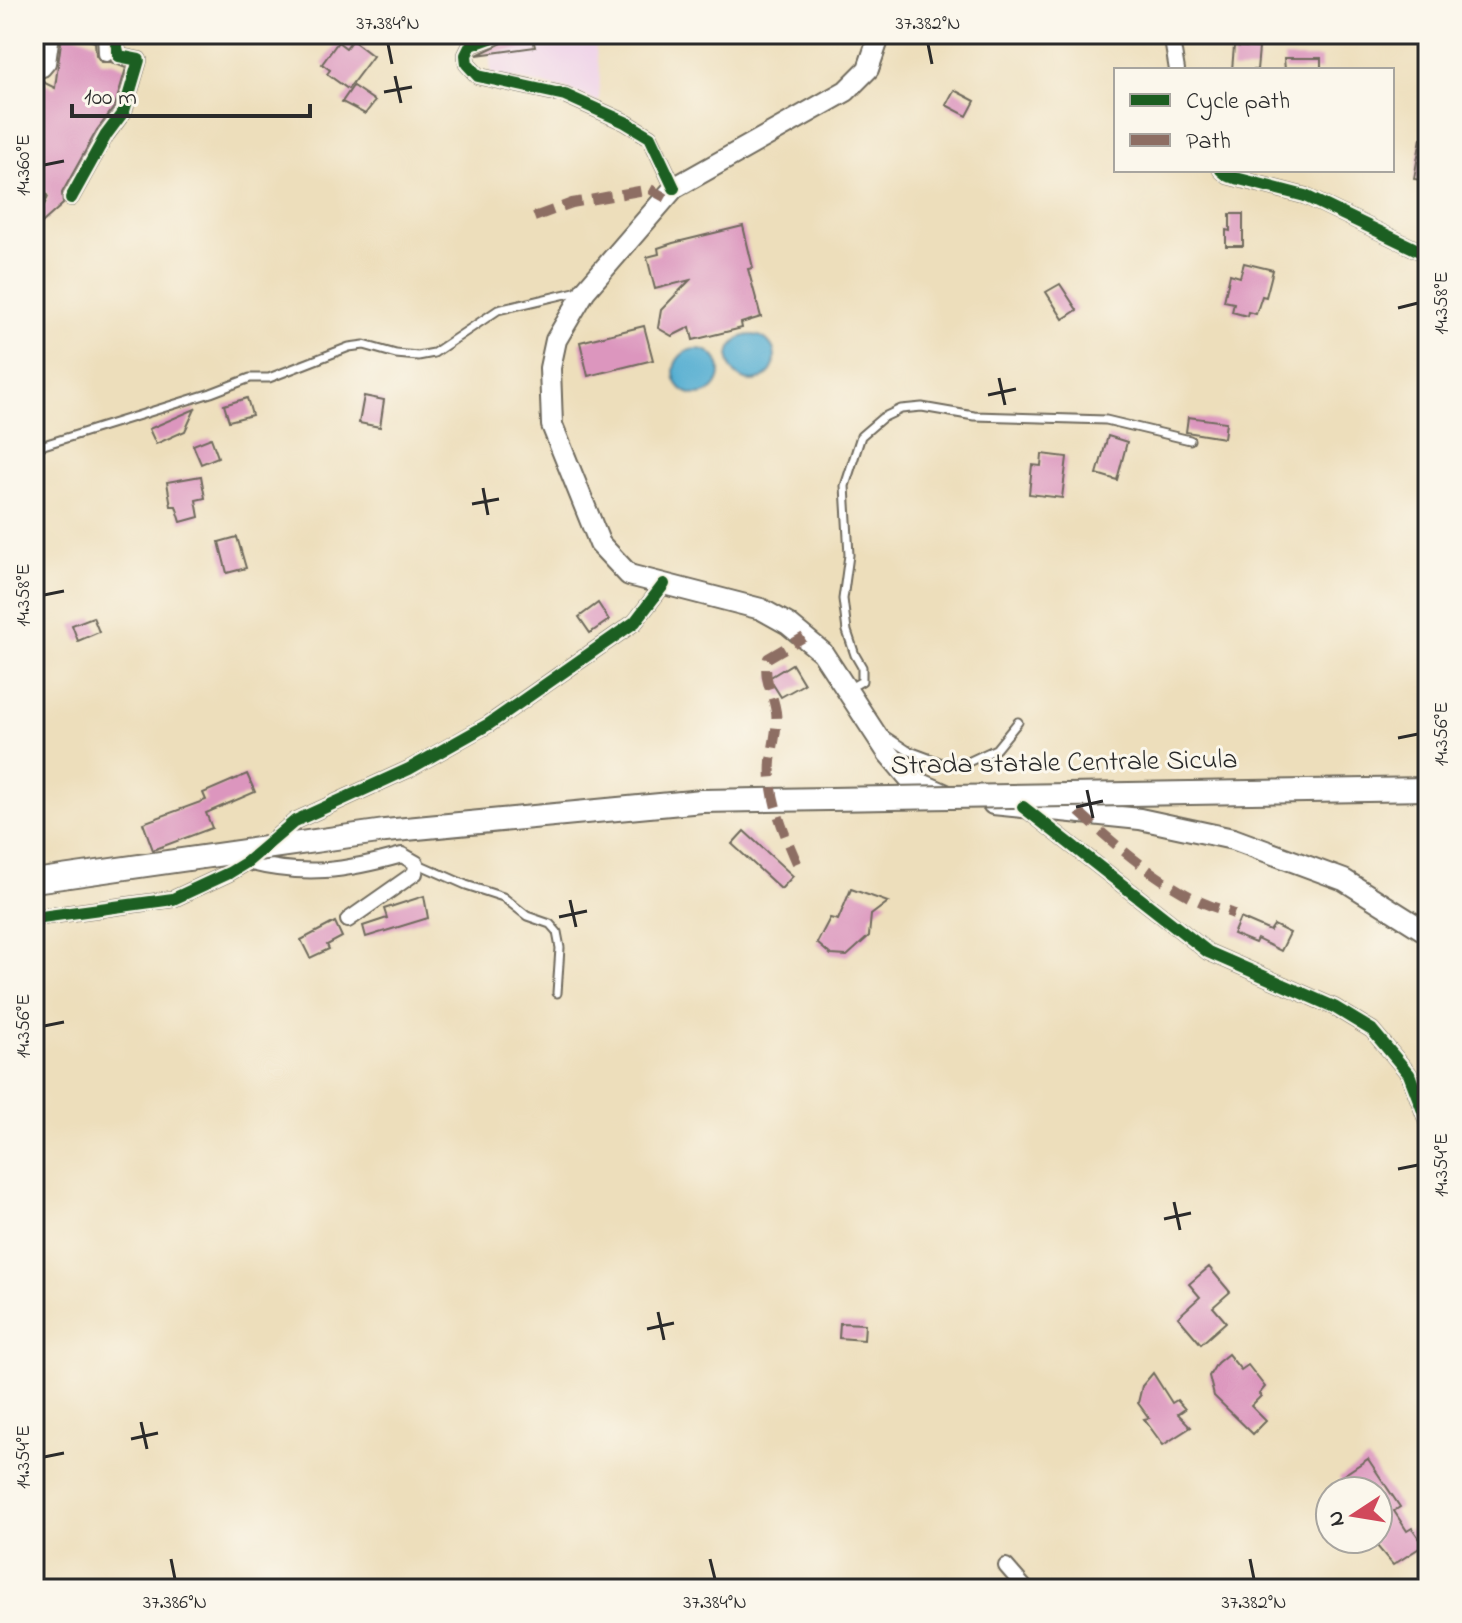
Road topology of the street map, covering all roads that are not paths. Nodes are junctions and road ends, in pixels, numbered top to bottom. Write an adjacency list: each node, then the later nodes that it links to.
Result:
1 (52, 34): 9 (street)
2 (105, 34): 7 (street)
3 (114, 34): 12 (street)
4 (501, 34): 11 (street)
5 (880, 34): 11 (main road)
6 (1171, 34): 8 (street)
7 (106, 54)
8 (1177, 68)
9 (34, 71)
10 (1223, 172): 13 (street)
11 (674, 188): 14 (main road)
12 (71, 198)
13 (1428, 255)
14 (585, 291): 16 (lane); 17 (main road)
15 (1190, 440): 18 (lane)
16 (34, 448)
17 (664, 584): 18 (main road); 23 (street)
18 (848, 689): 20 (main road)
19 (1018, 722): 20 (lane)
20 (871, 727): 22 (main road)
21 (1428, 789): 25 (main road, Strada statale Centrale Sicula, bridge)
22 (1023, 807): 28 (main road); 30 (street)
23 (247, 862): 24 (street); 26 (street)
24 (416, 863): 27 (street); 29 (lane)
25 (34, 881)
26 (34, 918)
27 (348, 920)
28 (1428, 933)
29 (557, 993)
30 (1428, 1124)
31 (1006, 1566): 32 (street)
32 (1026, 1589)

